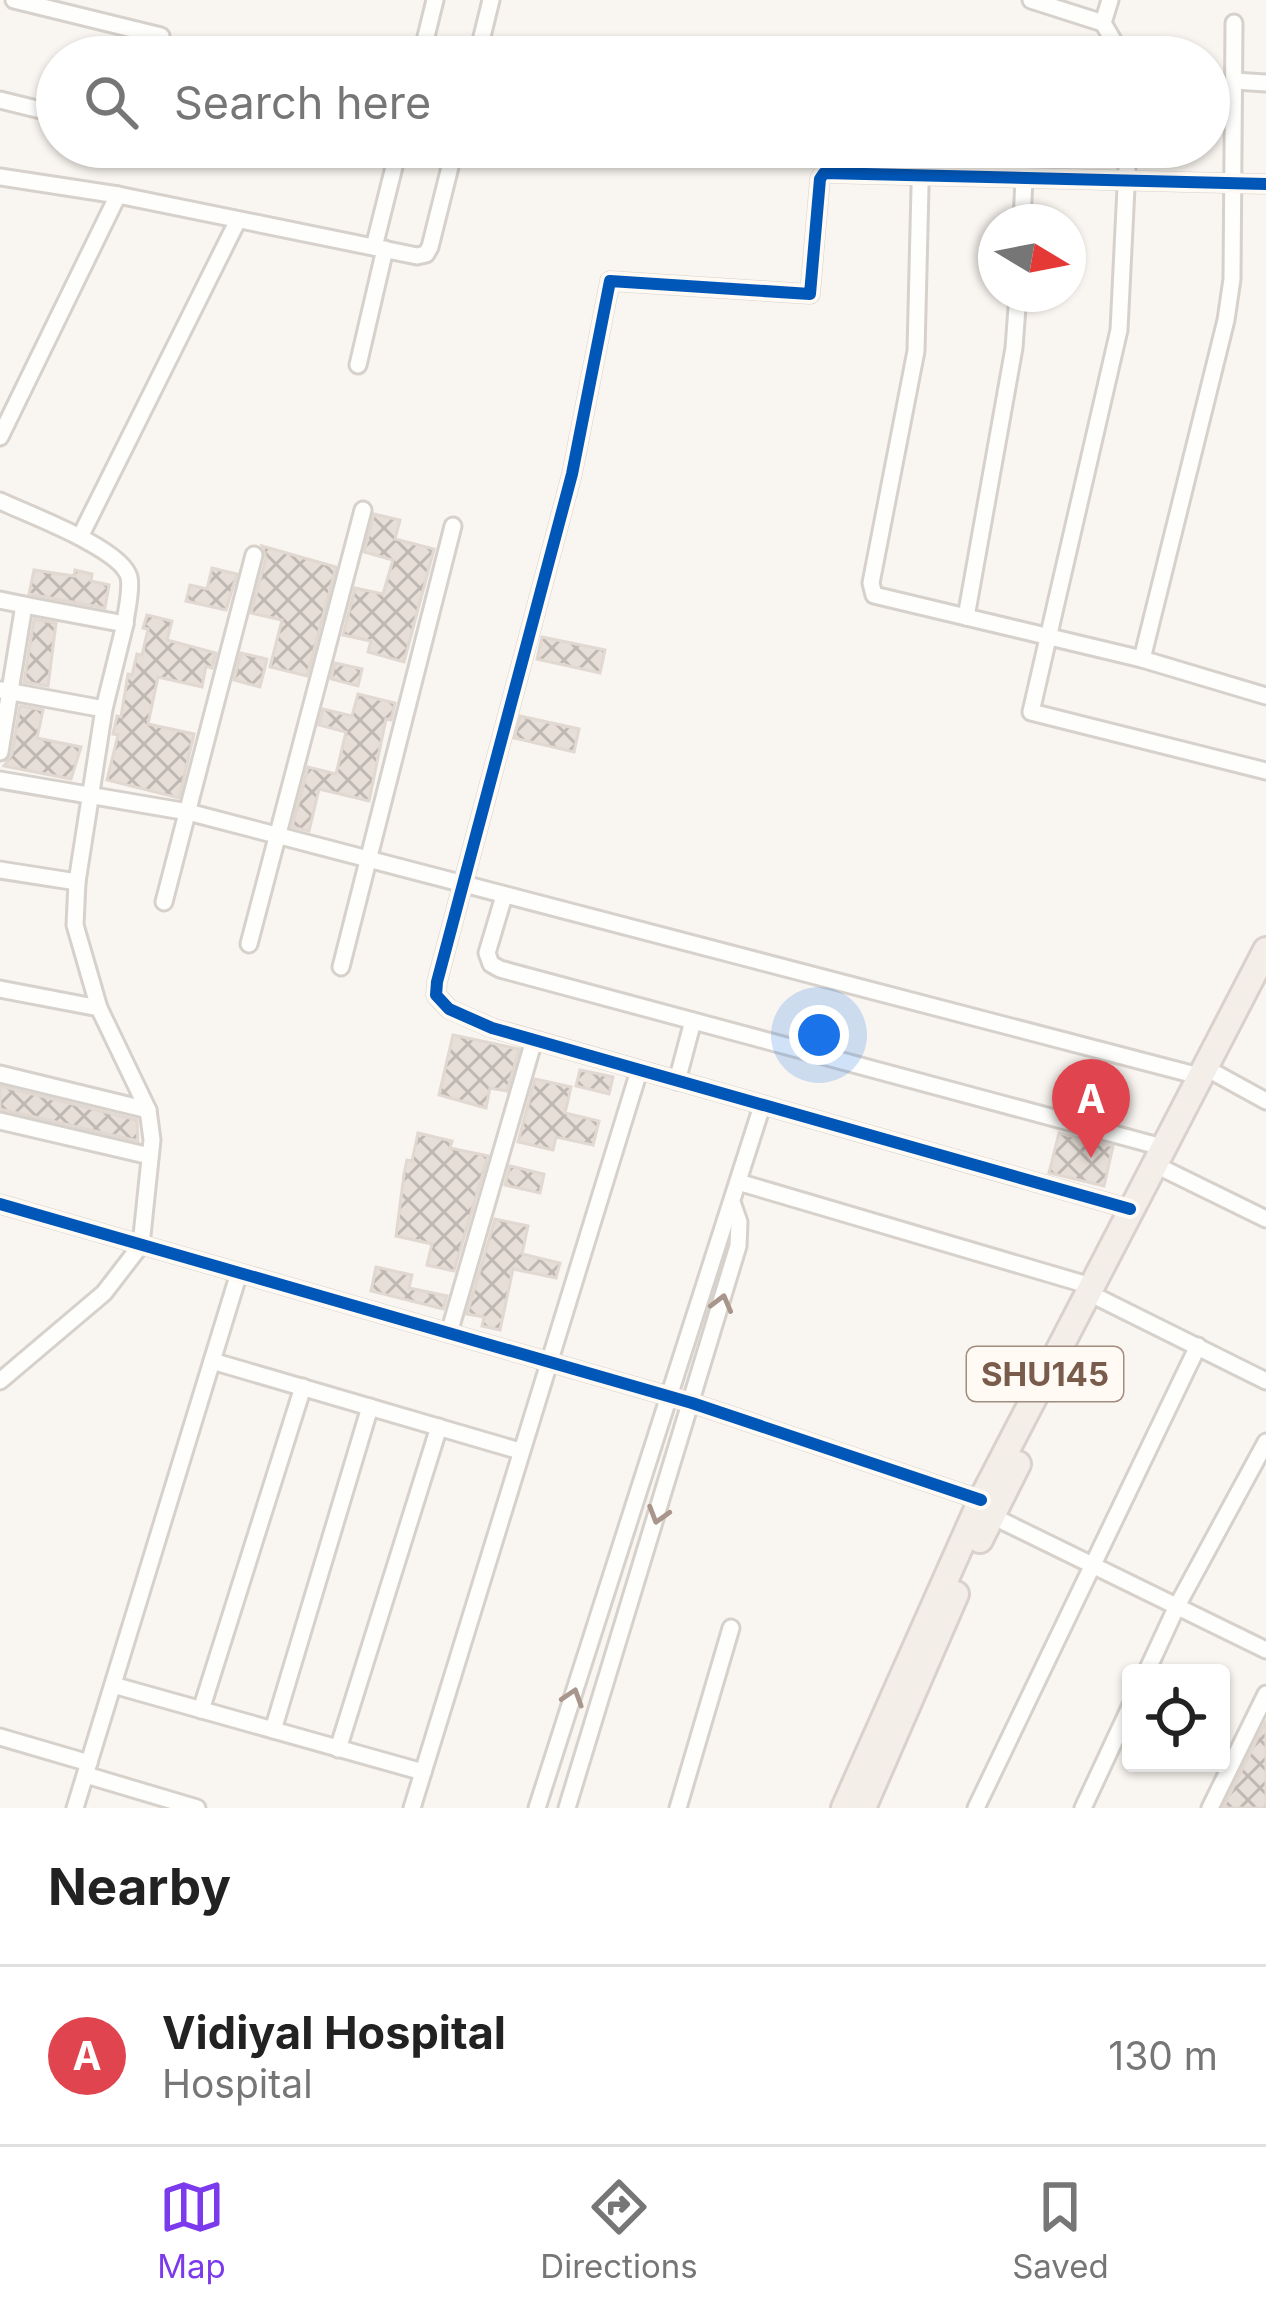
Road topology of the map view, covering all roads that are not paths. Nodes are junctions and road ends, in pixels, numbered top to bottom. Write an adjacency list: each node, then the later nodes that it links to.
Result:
1 (14, 0): 8 (street)
2 (435, 0): 9 (street)
3 (491, 0): 10 (street)
4 (1030, 0): 6 (street)
5 (1110, 0): 6 (street)
6 (1103, 23): 11 (street)
7 (1234, 23): 12 (street)
8 (161, 36)
9 (426, 36)
10 (482, 36)
11 (1111, 36)
12 (1235, 81): 13 (street); 24 (street)
13 (1266, 82)
14 (0, 100): 15 (street)
15 (36, 109)
16 (395, 168): 29 (street)
17 (449, 168): 29 (street)
18 (920, 168): 21 (street)
19 (1129, 168): 23 (street)
20 (0, 177): 26 (street)
21 (920, 178): 22 (street); 40 (street); 56 (street)
22 (1024, 179): 23 (street); 27 (street)
23 (1129, 179): 24 (street); 42 (street)
24 (1233, 183): 25 (street); 43 (street)
25 (1266, 184)
26 (118, 194): 28 (street); 32 (street)
27 (1023, 204)
28 (238, 220): 29 (street); 36 (street)
29 (380, 248): 31 (street)
30 (1017, 312): 40 (street)
31 (358, 365)
32 (0, 437)
33 (0, 502): 36 (street)
34 (363, 510): 52 (street)
35 (453, 526): 53 (street)
36 (80, 537): 41 (street)
37 (254, 555): 51 (street)
38 (0, 600): 39 (street)
39 (24, 605): 41 (street); 44 (street)
40 (966, 617): 42 (street)
41 (124, 624): 46 (street)
42 (1048, 637): 43 (street); 48 (street)
43 (1142, 659): 45 (street)
44 (5, 691): 46 (street); 47 (street)
45 (1266, 696)
46 (104, 709): 50 (street)
47 (0, 752)
48 (1266, 771)
49 (0, 780): 50 (street)
50 (92, 793): 51 (street); 55 (street)
51 (188, 812): 52 (street); 58 (street)
52 (275, 835): 53 (street); 59 (street)
53 (365, 859): 56 (street); 61 (street)
54 (0, 870): 55 (street)
55 (76, 882): 64 (street)
56 (463, 885): 57 (street); 66 (street)
57 (504, 896): 65 (street); 69 (street)
58 (164, 902)
59 (249, 944)
60 (1266, 950): 69 (main road)
61 (340, 967)
62 (1266, 981): 69 (main road)
63 (0, 989): 64 (street)
64 (99, 1008): 73 (street)
65 (693, 1021): 70 (street); 76 (street)
66 (534, 1040): 67 (street); 85 (street)
67 (639, 1070): 70 (street); 88 (street)
68 (0, 1074): 73 (street)
69 (1207, 1075): 71 (street); 76 (main road)
70 (677, 1081): 72 (street)
71 (1266, 1101)
72 (762, 1106): 77 (street); 80 (street)
73 (148, 1110): 75 (street)
74 (0, 1121): 75 (street)
75 (150, 1156): 82 (street)
76 (1164, 1158): 80 (main road); 81 (street); 84 (main road)
77 (738, 1182): 78 (street); 84 (street)
78 (732, 1202): 92 (street); 93 (street, one-way to 78)
79 (0, 1204): 82 (street)
80 (1130, 1209): 84 (main road)
81 (1266, 1219)
82 (141, 1245): 83 (street); 89 (street)
83 (239, 1273): 85 (street); 87 (street)
84 (1096, 1293): 86 (street); 98 (main road)
85 (449, 1333): 88 (street)
86 (1198, 1346): 90 (street); 99 (street)
87 (212, 1360): 91 (street); 104 (street)
88 (547, 1361): 92 (street); 97 (street)
89 (0, 1381)
90 (1266, 1381)
91 (303, 1387): 94 (street); 106 (street)
92 (670, 1397): 93 (street); 116 (street, one-way to 92)
93 (692, 1403): 98 (street); 117 (street, one-way to 117)
94 (370, 1406): 95 (street); 108 (street)
95 (439, 1426): 97 (street); 110 (street)
96 (1266, 1442): 100 (street)
97 (520, 1450): 112 (street)
98 (986, 1508): 99 (street); 119 (main road); 120 (main road)
99 (1094, 1565): 100 (street); 121 (street)
100 (1177, 1606): 102 (street); 103 (street)
101 (731, 1628): 118 (street)
102 (1266, 1650)
103 (1150, 1664)
104 (113, 1685): 106 (street); 111 (street)
105 (1266, 1694): 123 (street)
106 (201, 1710): 108 (street)
107 (1122, 1724): 122 (street)
108 (273, 1730): 110 (street)
109 (0, 1737): 111 (street)
110 (338, 1749): 112 (street)
111 (88, 1769): 113 (street); 114 (street)
112 (423, 1772): 115 (street)
113 (76, 1808)
114 (197, 1808)
115 (412, 1808)
116 (537, 1808)
117 (567, 1808)
118 (678, 1808)
119 (844, 1808)
120 (863, 1808)
121 (976, 1808)
122 (1083, 1808)
123 (1210, 1808)

